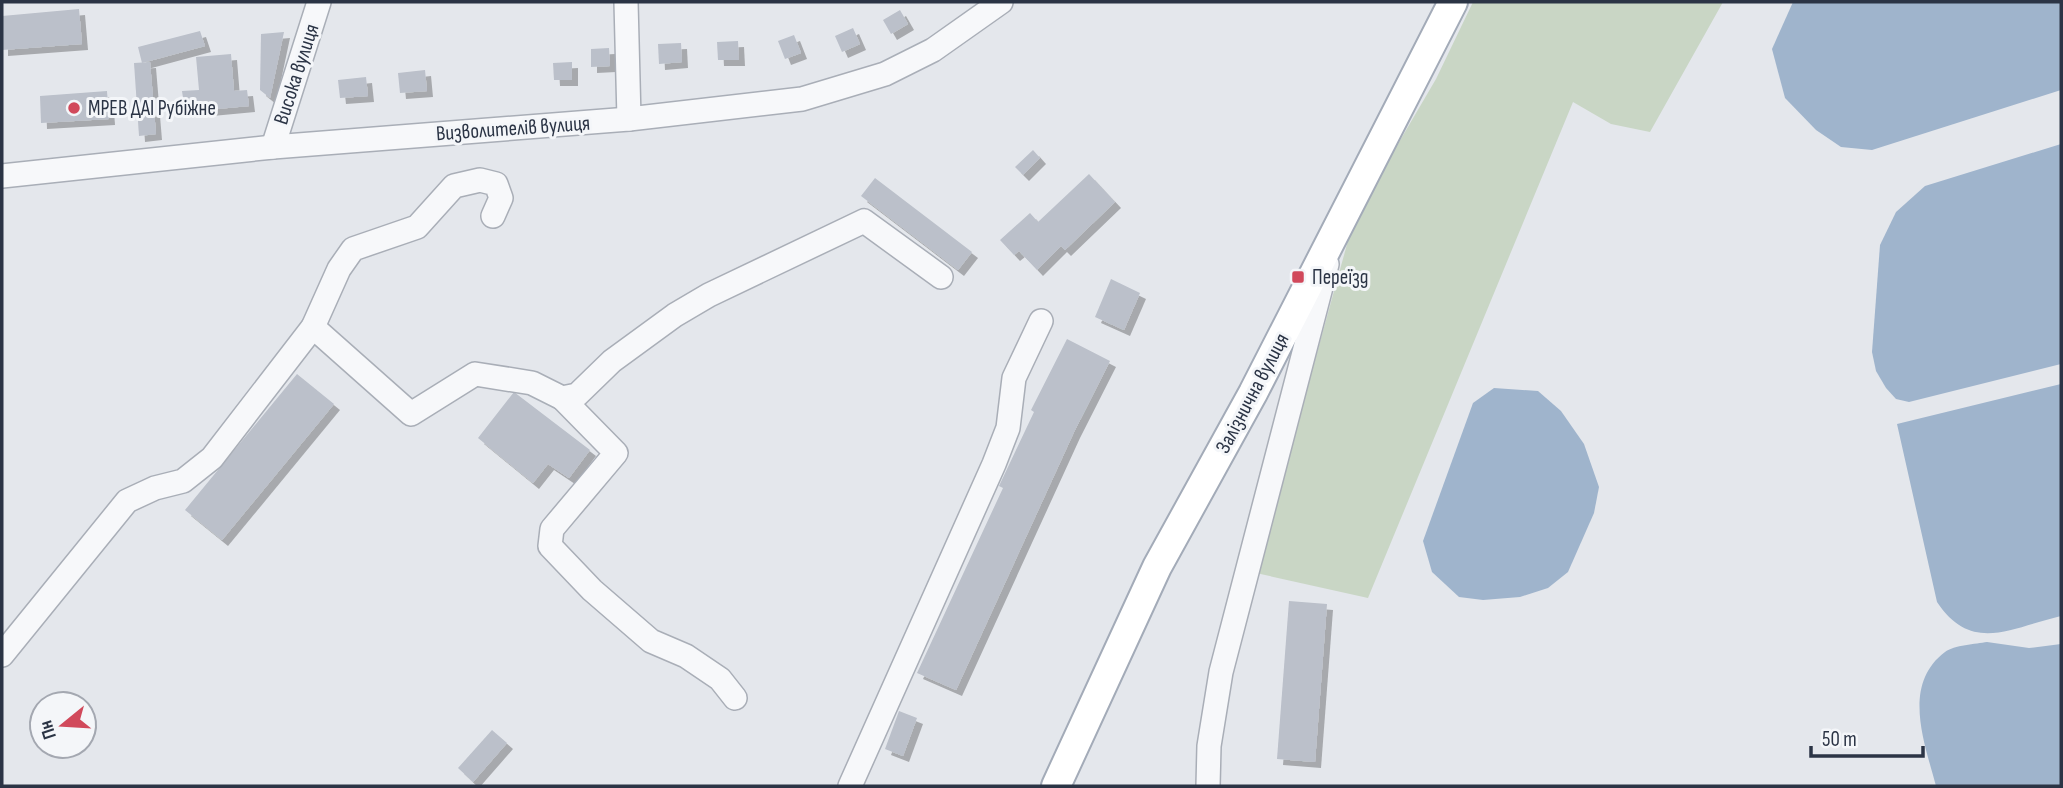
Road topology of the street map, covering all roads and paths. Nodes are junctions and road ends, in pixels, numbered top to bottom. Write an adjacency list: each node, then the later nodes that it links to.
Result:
1 (319, 2): 6 (street, Висока вулиця)
2 (626, 2): 5 (street)
3 (1001, 2): 5 (street, Визволителів вулиця)
4 (1453, 2): 11 (main road, Залізнична вулиця)
5 (629, 119): 6 (street, Визволителів вулиця)
6 (273, 147): 7 (street, Визволителів вулиця)
7 (2, 177)
8 (493, 216): 10 (street)
9 (440, 225): 10 (street)
10 (417, 227): 14 (street)
11 (1333, 238): 19 (main road, Залізнична вулиця); 20 (street)
12 (941, 277): 15 (street)
13 (1041, 321): 18 (street)
14 (313, 327): 15 (street); 16 (street)
15 (562, 398): 17 (street)
16 (2, 656)
17 (735, 698)
18 (850, 786)
19 (1056, 786)
20 (1208, 786)

